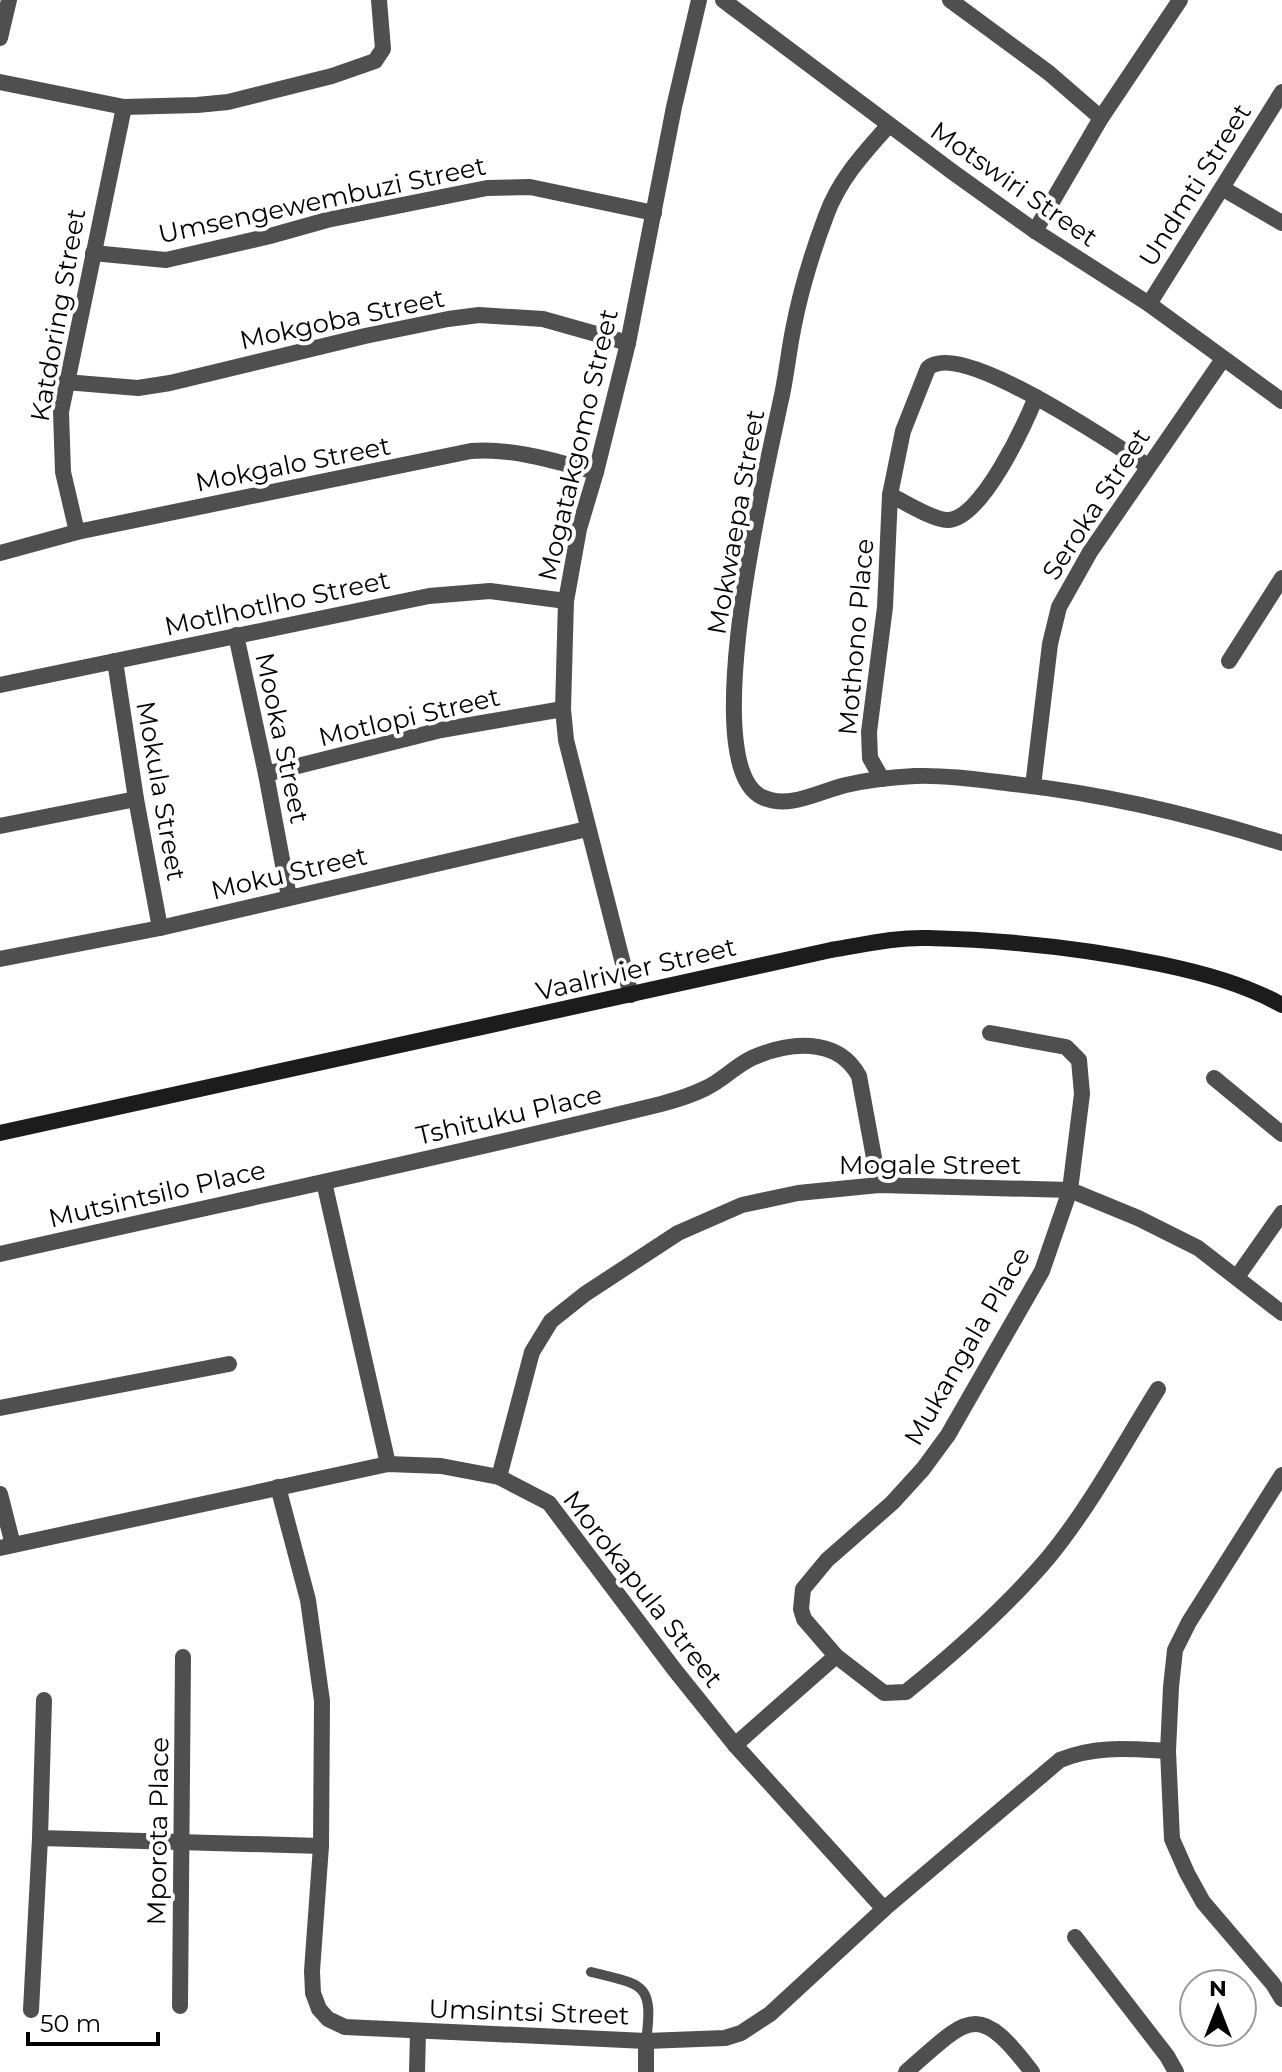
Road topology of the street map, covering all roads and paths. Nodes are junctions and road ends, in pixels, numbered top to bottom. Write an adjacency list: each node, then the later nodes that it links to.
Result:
1 (9, 0): 7 (street)
2 (379, 0): 10 (street)
3 (699, 0): 14 (street, Mogatakgomo Street)
4 (723, 0): 12 (street, Motswiri Street)
5 (950, 0): 11 (street)
6 (1180, 0): 11 (street)
7 (0, 38)
8 (0, 82): 10 (street)
9 (1282, 92): 13 (street, Undmti Street)
10 (124, 107): 17 (street, Katdoring Street)
11 (1101, 118): 16 (street)
12 (889, 125): 16 (street, Motswiri Street); 37 (street, Mokwaepa Street)
13 (1222, 188): 15 (street); 18 (street, Undmti Street)
14 (654, 213): 17 (street, Umsengewembuzi Street); 19 (street, Mogatakgomo Street)
15 (1282, 223)
16 (1035, 231): 18 (street, Motswiri Street)
17 (93, 253): 21 (street, Katdoring Street)
18 (1149, 304): 20 (street, Motswiri Street)
19 (628, 343): 21 (street, Mokgoba Street); 25 (street, Mogatakgomo Street)
20 (1223, 359): 23 (street, Motswiri Street); 24 (street, Seroka Street)
21 (65, 382): 27 (street, Katdoring Street)
22 (1036, 397): 24 (street, Mothono Place); 26 (street); 26 (street, Mothono Place)
23 (1282, 401)
24 (1148, 466): 38 (street, Seroka Street)
25 (596, 472): 27 (street, Mokgalo Street); 30 (street, Mogatakgomo Street)
26 (890, 495): 37 (street, Mothono Place)
27 (77, 532): 28 (street, Mokgalo Street)
28 (0, 553)
29 (1282, 578): 33 (street)
30 (566, 601): 31 (street, Motlhotlho Street); 35 (street, Mogatakgomo Street)
31 (236, 635): 32 (street, Motlhotlho Street); 36 (street, Mooka Street)
32 (115, 661): 34 (street, Motlhotlho Street); 39 (street, Mokula Street)
33 (1229, 661)
34 (0, 685)
35 (563, 709): 36 (street, Motlopi Street); 41 (street, Mogatakgomo Street)
36 (266, 774): 43 (street, Mooka Street)
37 (882, 779): 38 (street, Mokwaepa Street)
38 (1033, 786): 42 (street, Mokwaepa Street)
39 (136, 799): 40 (street); 44 (street, Mokula Street)
40 (0, 826)
41 (587, 829): 43 (street, Moku Street); 46 (street, Mogatakgomo Street)
42 (1282, 843)
43 (289, 897): 44 (street, Moku Street)
44 (160, 928): 45 (street, Moku Street)
45 (0, 959)
46 (631, 995): 47 (street, Vaalrivier Street); 50 (street, Vaalrivier Street)
47 (1282, 1005)
48 (990, 1033): 54 (street, Mukangala Place)
49 (1214, 1078): 51 (street)
50 (0, 1133)
51 (1282, 1134)
52 (324, 1182): 53 (street, Tshituku Place); 56 (street, Mutsintsilo Place); 62 (street)
53 (879, 1185): 54 (street, Mogale Street); 64 (street, Mogale Street)
54 (1070, 1190): 57 (street, Mogale Street); 68 (street, Mukangala Place)
55 (1282, 1213): 57 (street)
56 (0, 1254)
57 (1237, 1277): 58 (street, Mogale Street)
58 (1282, 1313)
59 (229, 1364): 61 (street)
60 (1158, 1389): 68 (street, Mukangala Place)
61 (0, 1408)
62 (388, 1464): 64 (street, Morokapula Street); 65 (street, Morokapula Street)
63 (1282, 1475): 72 (street)
64 (499, 1477): 71 (street, Morokapula Street)
65 (278, 1487): 67 (street, Morokapula Street); 75 (street, Umsintsi Street)
66 (0, 1494): 67 (street)
67 (7, 1546)
68 (836, 1656): 71 (street)
69 (183, 1657): 74 (street, Mporota Place)
70 (44, 1700): 73 (street)
71 (735, 1745): 76 (street, Morokapula Street)
72 (1168, 1751): 76 (street, Umsintsi Street); 79 (street)
73 (40, 1838): 74 (street); 81 (street)
74 (183, 1842): 75 (street); 80 (street, Mporota Place)
75 (321, 1846): 82 (street, Umsintsi Street)
76 (884, 1909): 83 (street, Umsintsi Street)
77 (1075, 1937): 88 (street)
78 (591, 1972): 83 (lane)
79 (1282, 1999)
80 (180, 2006)
81 (31, 2010)
82 (418, 2032): 83 (street, Umsintsi Street); 84 (street)
83 (646, 2041): 85 (street)
84 (417, 2072)
85 (646, 2072)
86 (906, 2072): 87 (street)
87 (1032, 2072)
88 (1176, 2072)

